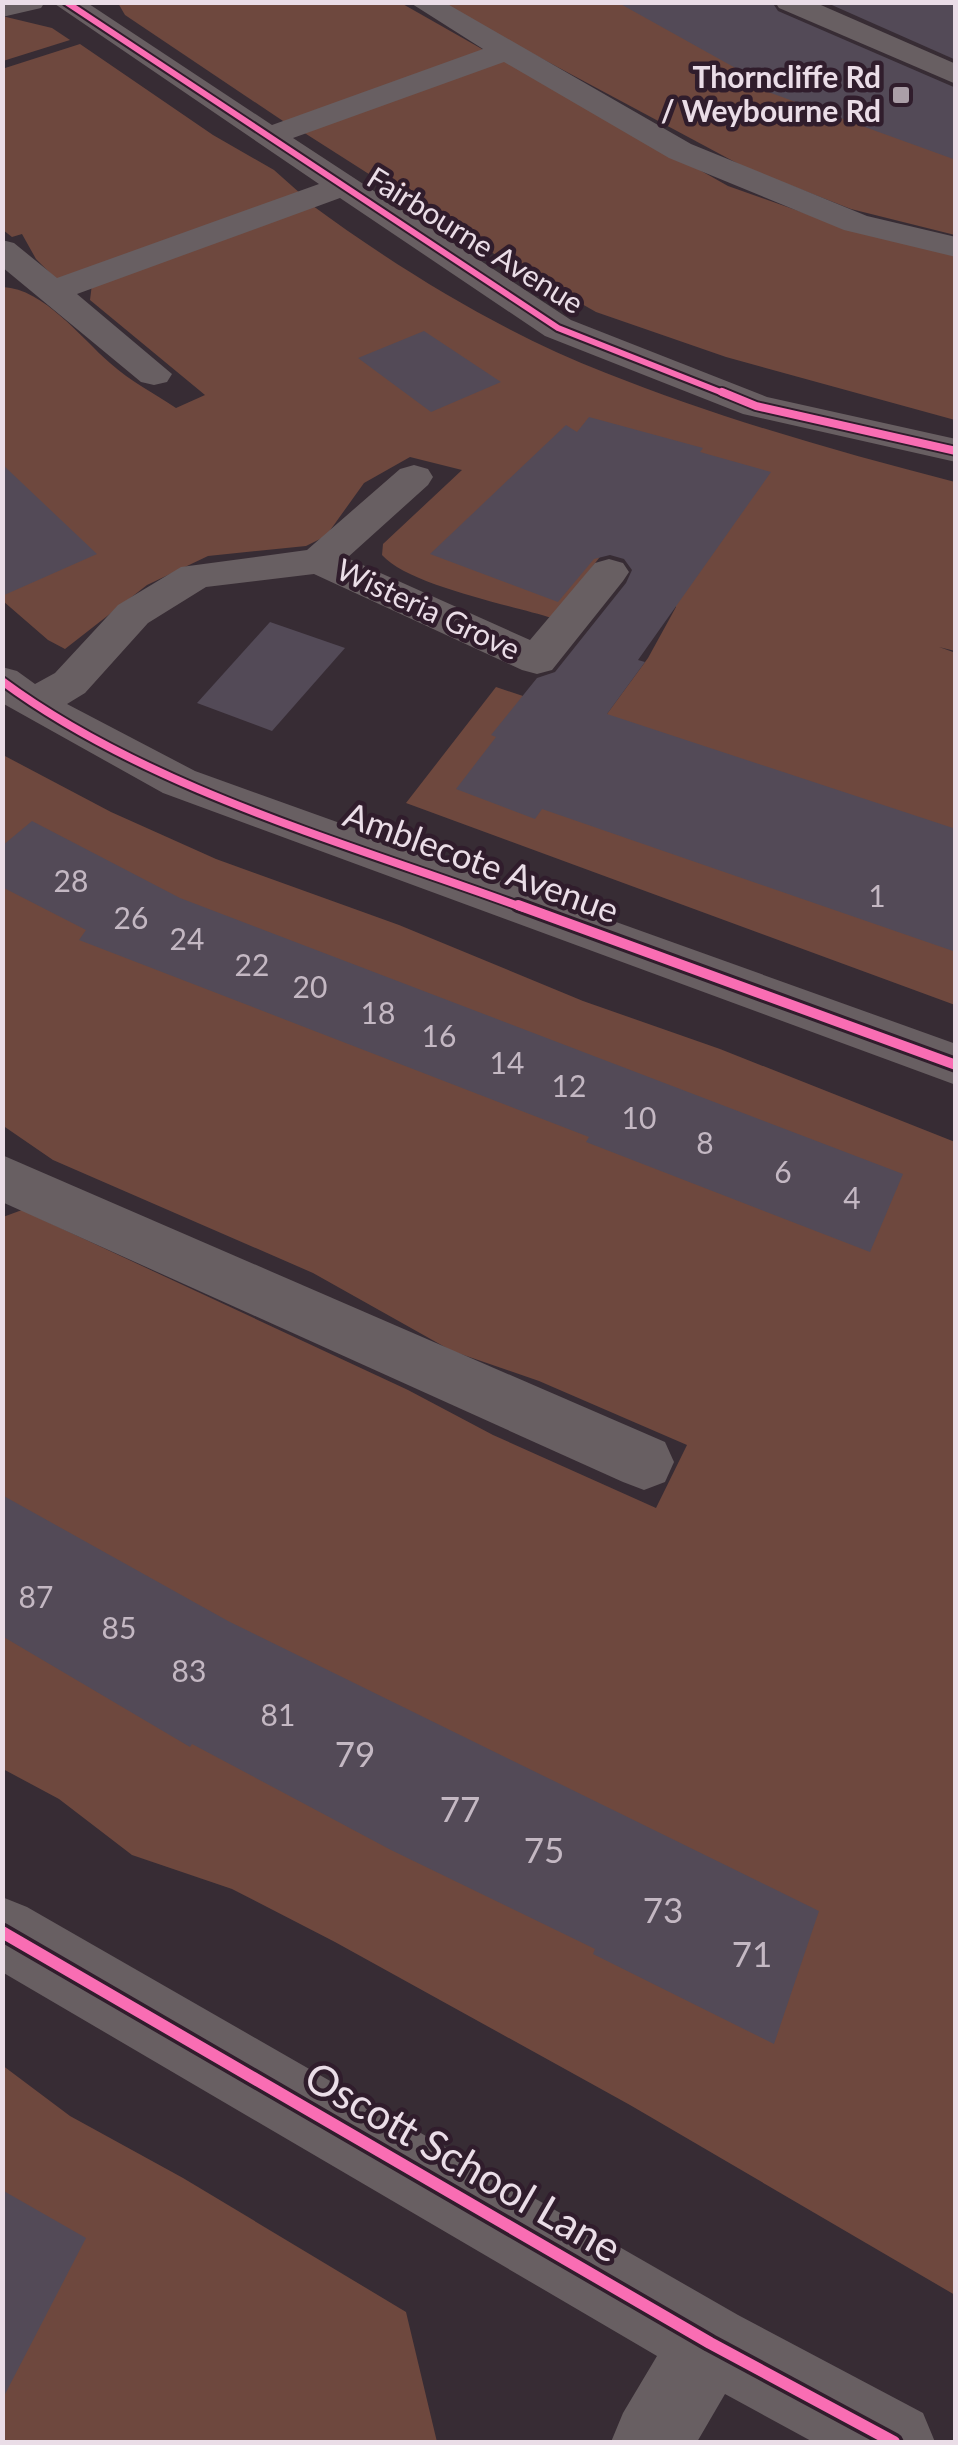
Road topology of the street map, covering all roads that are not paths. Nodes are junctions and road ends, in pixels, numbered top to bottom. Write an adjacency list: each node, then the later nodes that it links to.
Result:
1 (30, 2): 5 (street)
2 (66, 2): 8 (street, Fairbourne Avenue)
3 (423, 2): 6 (street)
4 (789, 2): 7 (street)
5 (2, 9)
6 (506, 51): 8 (street); 10 (street)
7 (956, 75)
8 (266, 137): 9 (street, Fairbourne Avenue)
9 (342, 186): 12 (street); 14 (street, Fairbourne Avenue)
10 (956, 247)
11 (10, 265): 12 (street)
12 (55, 290): 13 (street)
13 (154, 374)
14 (956, 450)
15 (414, 477): 16 (street, Wisteria Grove)
16 (319, 561): 17 (street, Wisteria Grove); 18 (street, Wisteria Grove)
17 (609, 572)
18 (18, 692): 19 (street, Amblecote Avenue)
19 (956, 1065)
20 (2, 1176): 21 (street)
21 (644, 1462)
22 (2, 1932): 23 (street, Oscott School Lane)
23 (710, 2342): 24 (street); 25 (street, Oscott School Lane)
24 (652, 2442)
25 (894, 2442)

